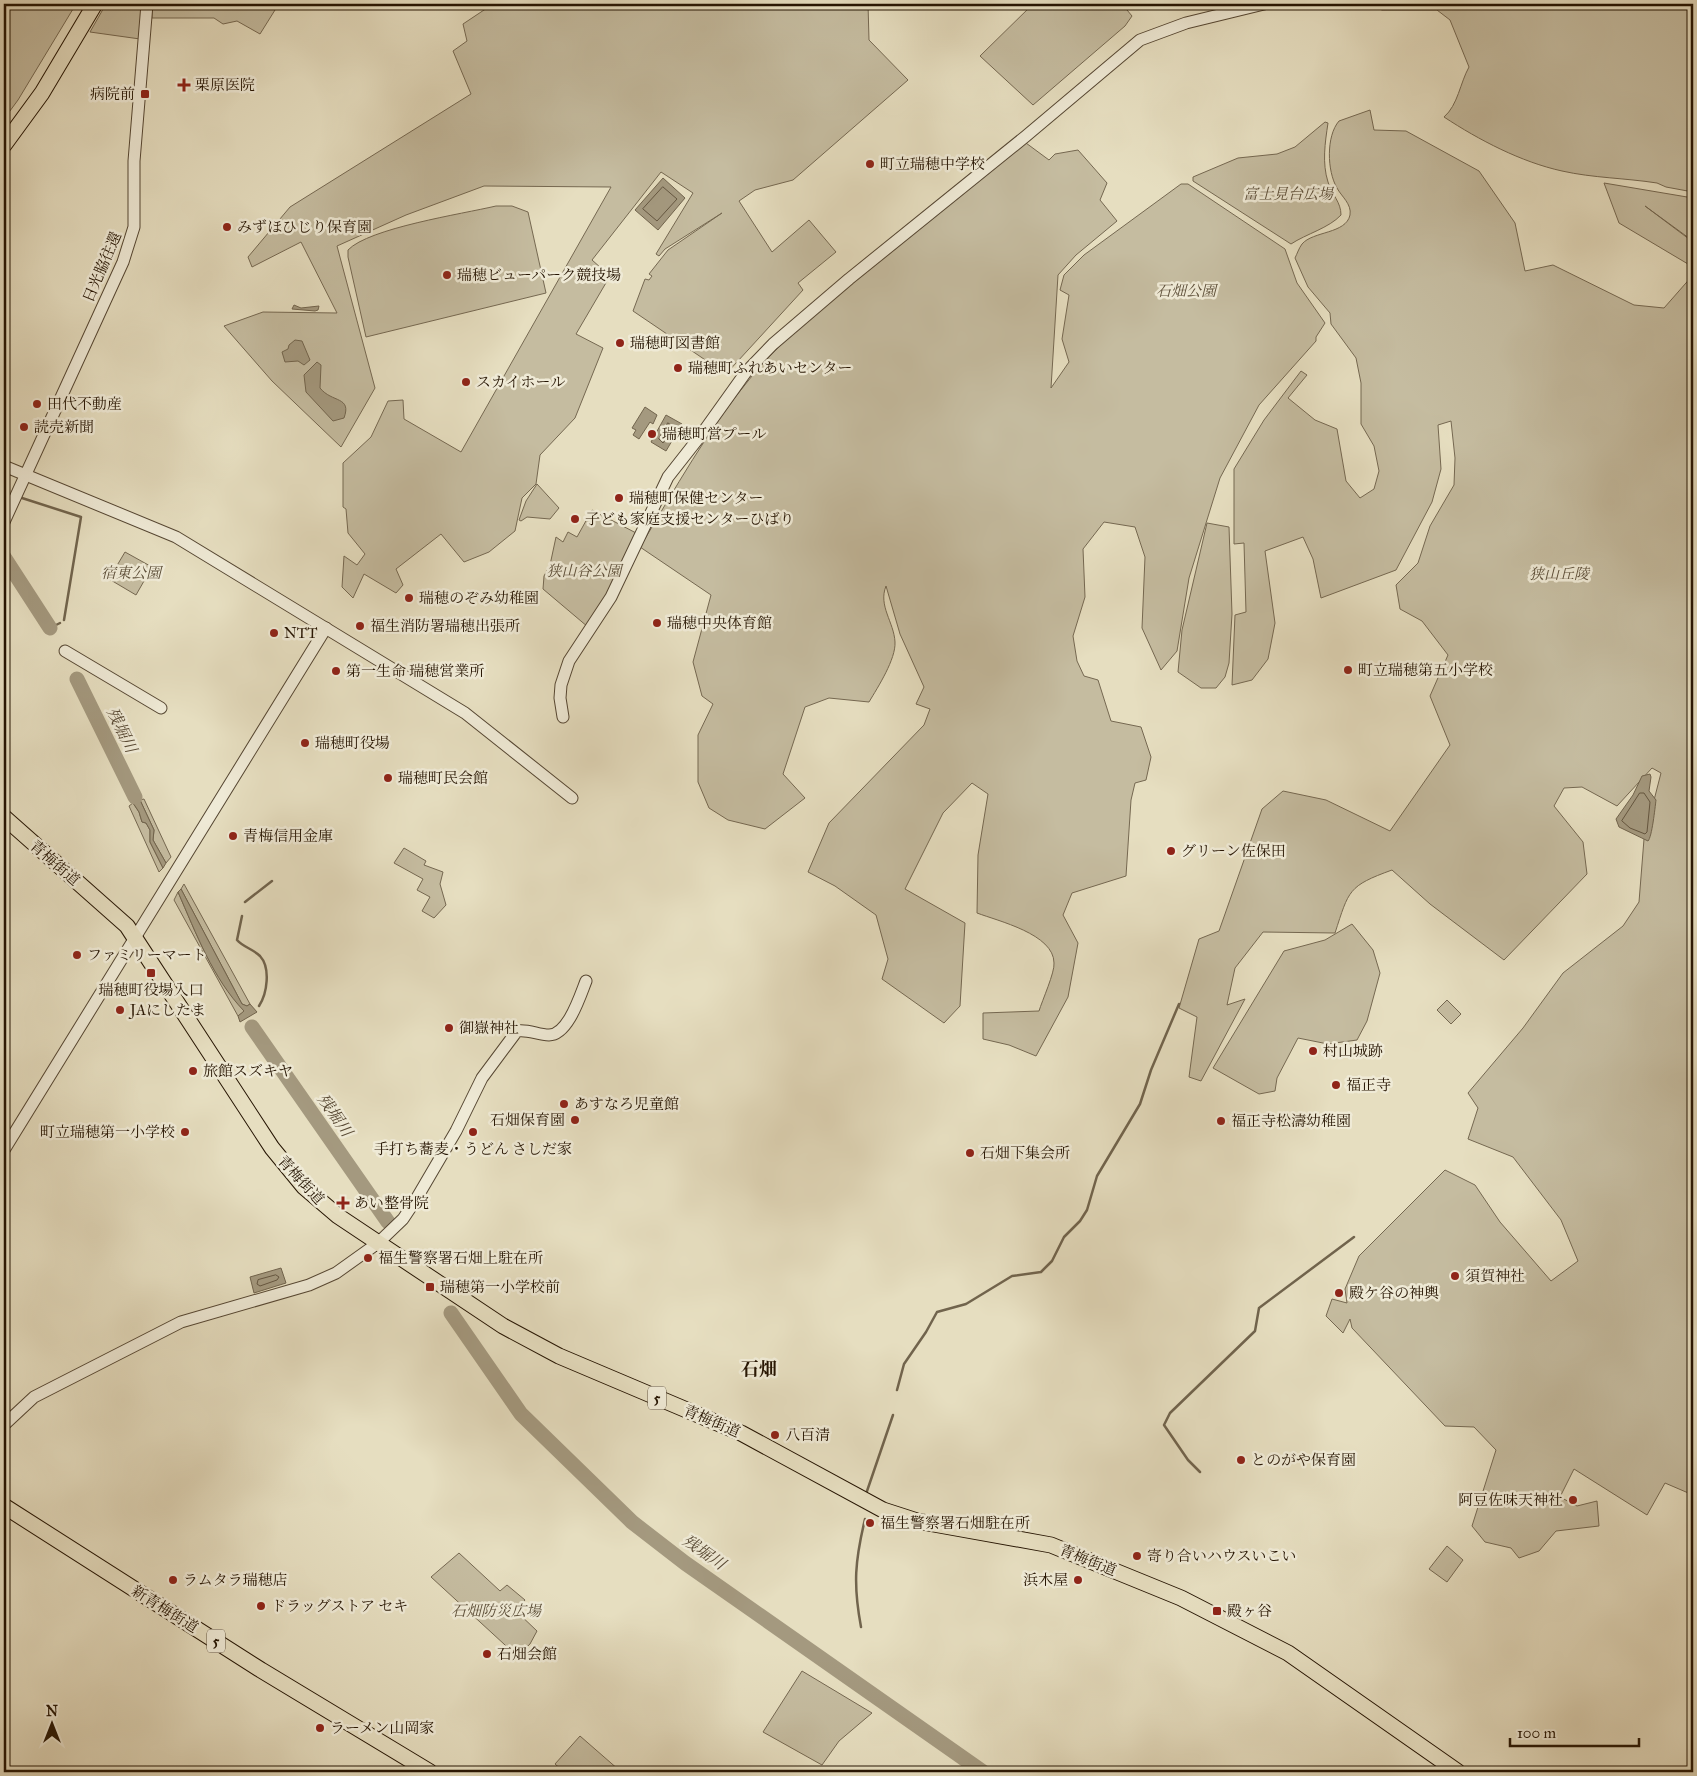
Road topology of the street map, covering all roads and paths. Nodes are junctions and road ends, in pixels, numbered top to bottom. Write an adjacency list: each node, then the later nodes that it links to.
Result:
1 (95, 4): 4 (main road)
2 (147, 4): 6 (street, 日光脇往還)
3 (1264, 4): 11 (street)
4 (4, 146)
5 (4, 466): 6 (street)
6 (24, 474): 7 (street, 日光脇往還); 8 (street)
7 (4, 522)
8 (326, 628): 12 (street); 14 (street)
9 (65, 651): 10 (street)
10 (162, 708)
11 (563, 717)
12 (572, 798)
13 (4, 818): 14 (main road, 青梅街道 / 5)
14 (135, 937): 16 (street); 17 (main road, 青梅街道 / 5)
15 (586, 981): 17 (street)
16 (4, 1150)
17 (378, 1243): 18 (street); 21 (main road, 青梅街道 / 5)
18 (4, 1425)
19 (4, 1506): 20 (main road, 新青梅街道 / 5)
20 (430, 1772)
21 (1458, 1772)

